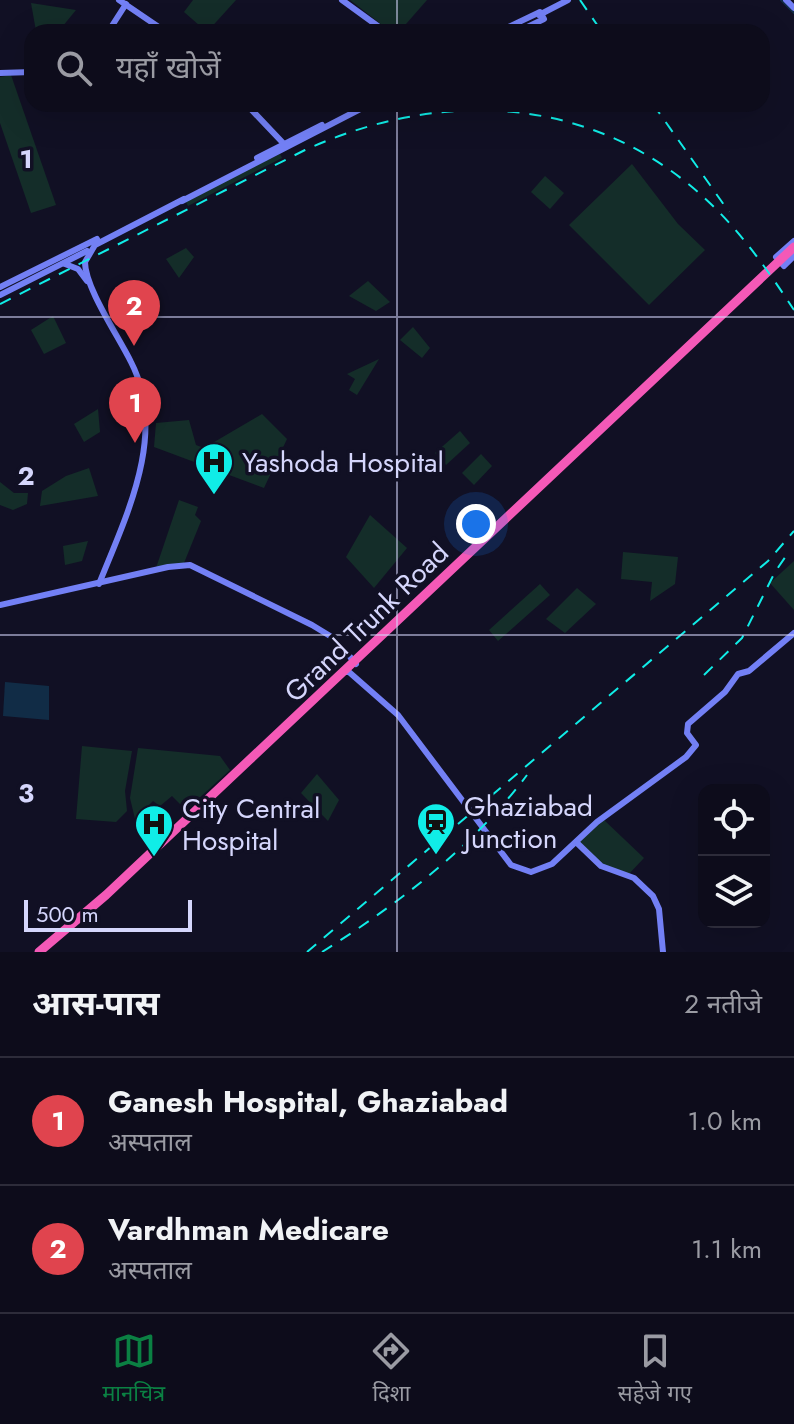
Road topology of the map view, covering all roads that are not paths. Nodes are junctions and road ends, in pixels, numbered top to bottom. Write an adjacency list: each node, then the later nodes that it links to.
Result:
1 (119, 0): 6 (street)
2 (342, 0): 11 (street)
3 (349, 0): 12 (street)
4 (570, 0): 8 (street)
5 (786, 0): 7 (street)
6 (126, 4): 9 (street); 10 (street)
7 (794, 8)
8 (532, 20): 14 (street); 15 (street)
9 (113, 24)
10 (155, 24)
11 (376, 24)
12 (378, 24)
13 (515, 24): 16 (street)
14 (523, 24)
15 (526, 24)
16 (533, 24)
17 (0, 62): 19 (street)
18 (24, 72): 19 (street)
19 (1, 73)
20 (254, 112): 24 (street)
21 (347, 112): 23 (street)
22 (353, 112): 23 (street)
23 (311, 132): 24 (street); 25 (street)
24 (284, 144): 25 (street)
25 (253, 162): 26 (street)
26 (224, 176): 27 (street); 28 (street)
27 (181, 200): 28 (street); 31 (street)
28 (95, 244): 30 (street)
29 (794, 249): 35 (highway, Grand Trunk Road)
30 (0, 292): 31 (street)
31 (130, 361): 32 (street)
32 (97, 583): 33 (street); 35 (street)
33 (0, 607)
34 (794, 633): 37 (street)
35 (351, 666): 36 (highway, Grand Trunk Road); 37 (street)
36 (231, 777): 38 (highway, Grand Trunk Road); 38 (highway, Grand Trunk Road)
37 (576, 842): 40 (street)
38 (108, 893): 39 (highway)
39 (38, 952)
40 (662, 952)

